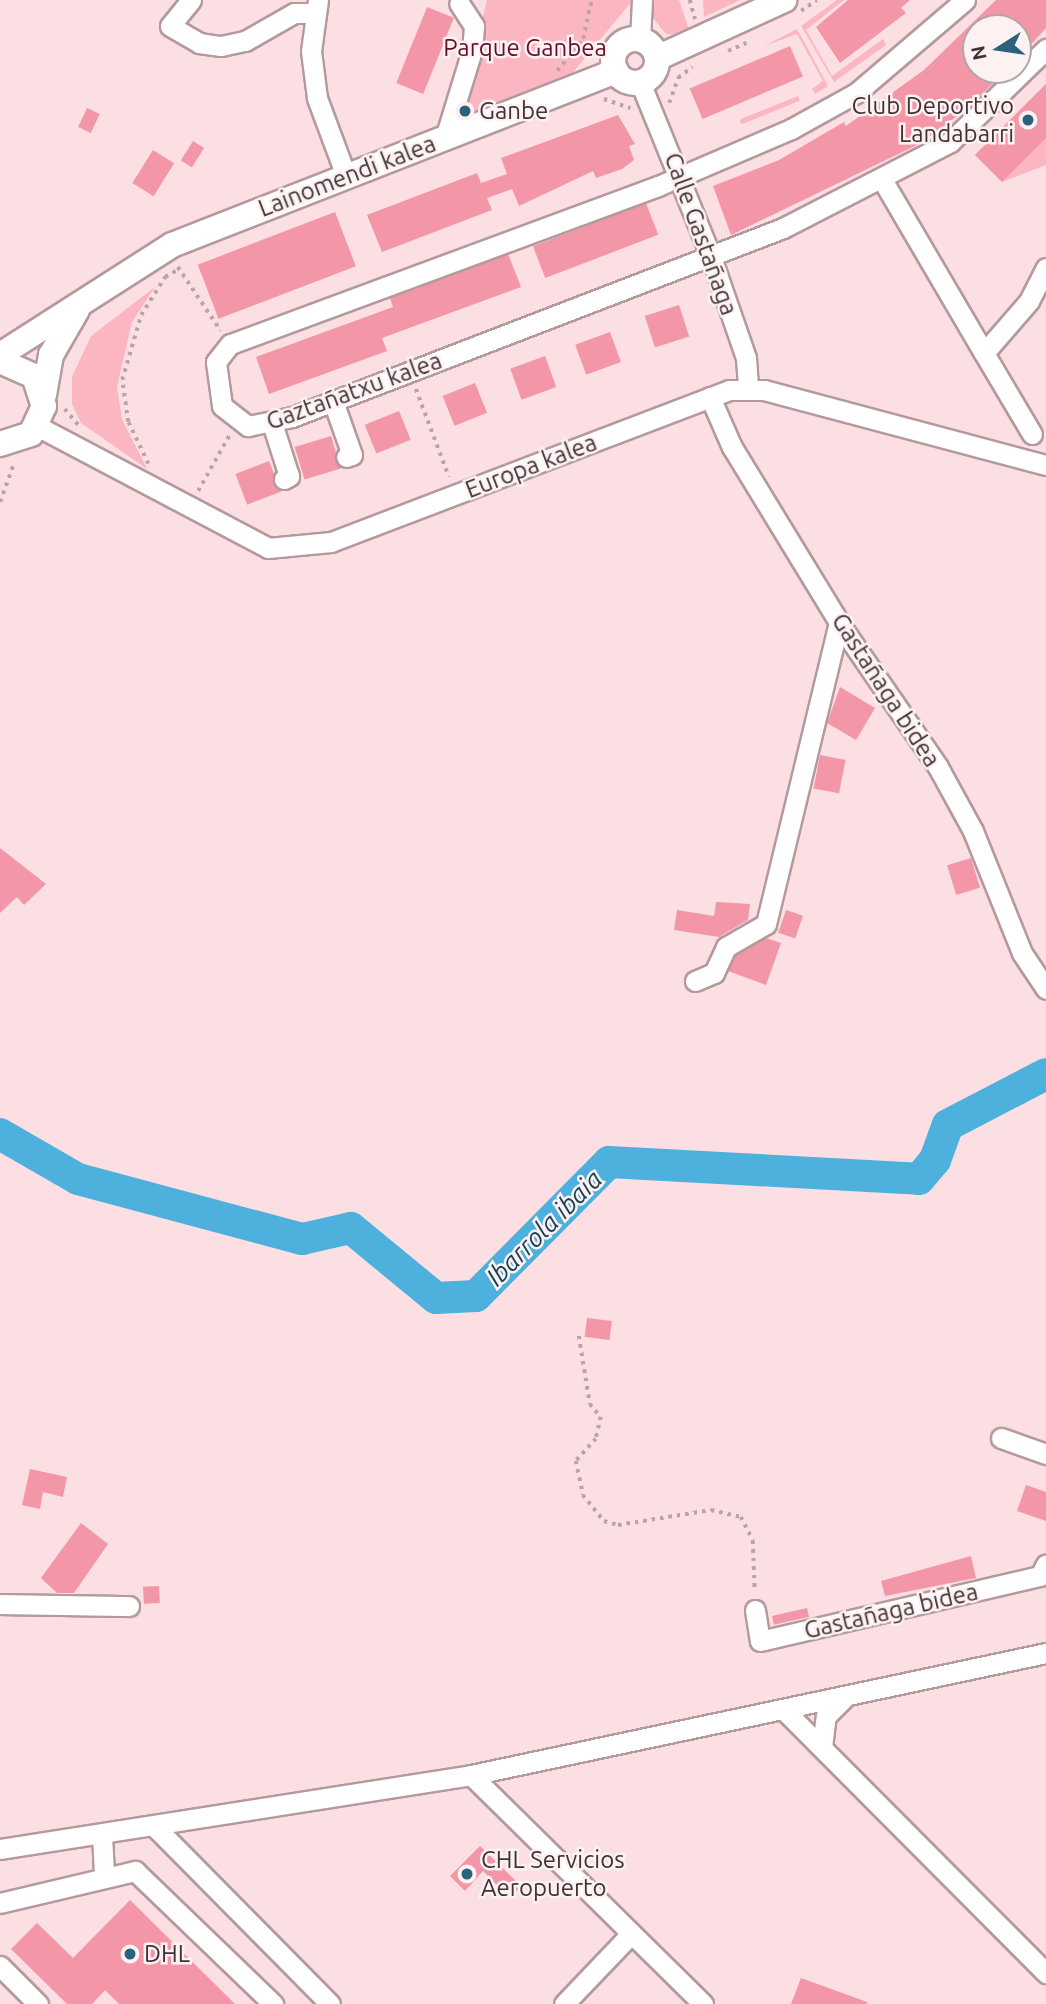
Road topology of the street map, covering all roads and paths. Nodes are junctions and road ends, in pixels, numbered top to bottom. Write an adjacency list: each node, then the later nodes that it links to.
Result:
1 (191, 0): 7 (street)
2 (591, 0): 16 (path)
3 (642, 0): 10 (street)
4 (817, 0): 8 (path)
5 (965, 0): 23 (street)
6 (459, 3): 21 (street)
7 (315, 7): 22 (street)
8 (786, 9): 13 (main road)
9 (755, 38): 12 (path)
10 (640, 40): 13 (main road); 15 (main road)
11 (1046, 49): 24 (street, Gaztañatxu kalea)
12 (722, 53)
13 (657, 58): 17 (main road)
14 (702, 60): 19 (path)
15 (616, 71): 17 (main road); 21 (main road, Lainomendi kalea)
16 (552, 74)
17 (640, 82): 23 (street, Calle Gastañaga)
18 (593, 98): 20 (path)
19 (669, 108)
20 (639, 118)
21 (445, 138): 22 (main road, Lainomendi kalea)
22 (346, 176): 25 (main road, Lainomendi kalea)
23 (681, 177): 26 (street, Calle Gastañaga); 30 (street)
24 (883, 181): 26 (street, Gaztañatxu kalea); 31 (street)
25 (172, 244): 28 (path); 29 (main road, Lainomendi kalea)
26 (710, 254): 34 (street, Gaztañatxu kalea); 35 (street, Calle Gastañaga)
27 (1046, 268): 31 (street)
28 (179, 269): 30 (path); 48 (path)
29 (86, 298): 32 (main road, Lainomendi kalea); 36 (main road, Lainomendi kalea)
30 (230, 344): 39 (street, Gaztañatxu kalea)
31 (984, 354): 42 (street)
32 (0, 355)
33 (0, 361): 36 (main road)
34 (410, 372): 38 (street, Gaztañatxu kalea); 50 (path)
35 (748, 390): 37 (street, Europa kalea); 47 (street, Europa kalea)
36 (52, 397): 41 (main road, Lainomendi kalea); 44 (path)
37 (710, 397): 44 (street, Europa kalea); 53 (street, Gastañaga bidea)
38 (337, 400): 40 (street, Gaztañatxu kalea); 43 (street); 46 (street)
39 (237, 421): 40 (street, Gaztañatxu kalea); 51 (path)
40 (272, 423): 49 (street)
41 (37, 426): 44 (street, Europa kalea); 45 (main road)
42 (1032, 434)
43 (369, 446)
44 (75, 447)
45 (9, 451): 52 (path)
46 (345, 457)
47 (1045, 464)
48 (149, 466)
49 (284, 479)
50 (449, 479)
51 (197, 493)
52 (0, 502)
53 (839, 622): 54 (street); 55 (street, Gastañaga bidea)
54 (695, 982)
55 (1046, 989)
56 (579, 1336): 62 (path)
57 (1001, 1438): 58 (street)
58 (1046, 1454)
59 (1046, 1564): 62 (street, Gastañaga bidea)
60 (0, 1604): 61 (street)
61 (129, 1606)
62 (755, 1610)
63 (1046, 1653): 64 (street)
64 (846, 1696): 65 (street); 66 (street)
65 (783, 1709): 66 (street); 67 (street)
66 (822, 1747): 75 (street)
67 (471, 1775): 68 (street); 73 (street)
68 (156, 1828): 69 (street); 78 (street)
69 (102, 1835): 70 (street); 71 (street)
70 (0, 1849)
71 (104, 1874): 72 (street); 77 (street)
72 (0, 1903)
73 (631, 1934): 79 (street); 80 (street)
74 (0, 1966): 76 (street)
75 (1046, 1973)
76 (38, 2004)
77 (273, 2004)
78 (330, 2004)
79 (564, 2004)
80 (703, 2004)

